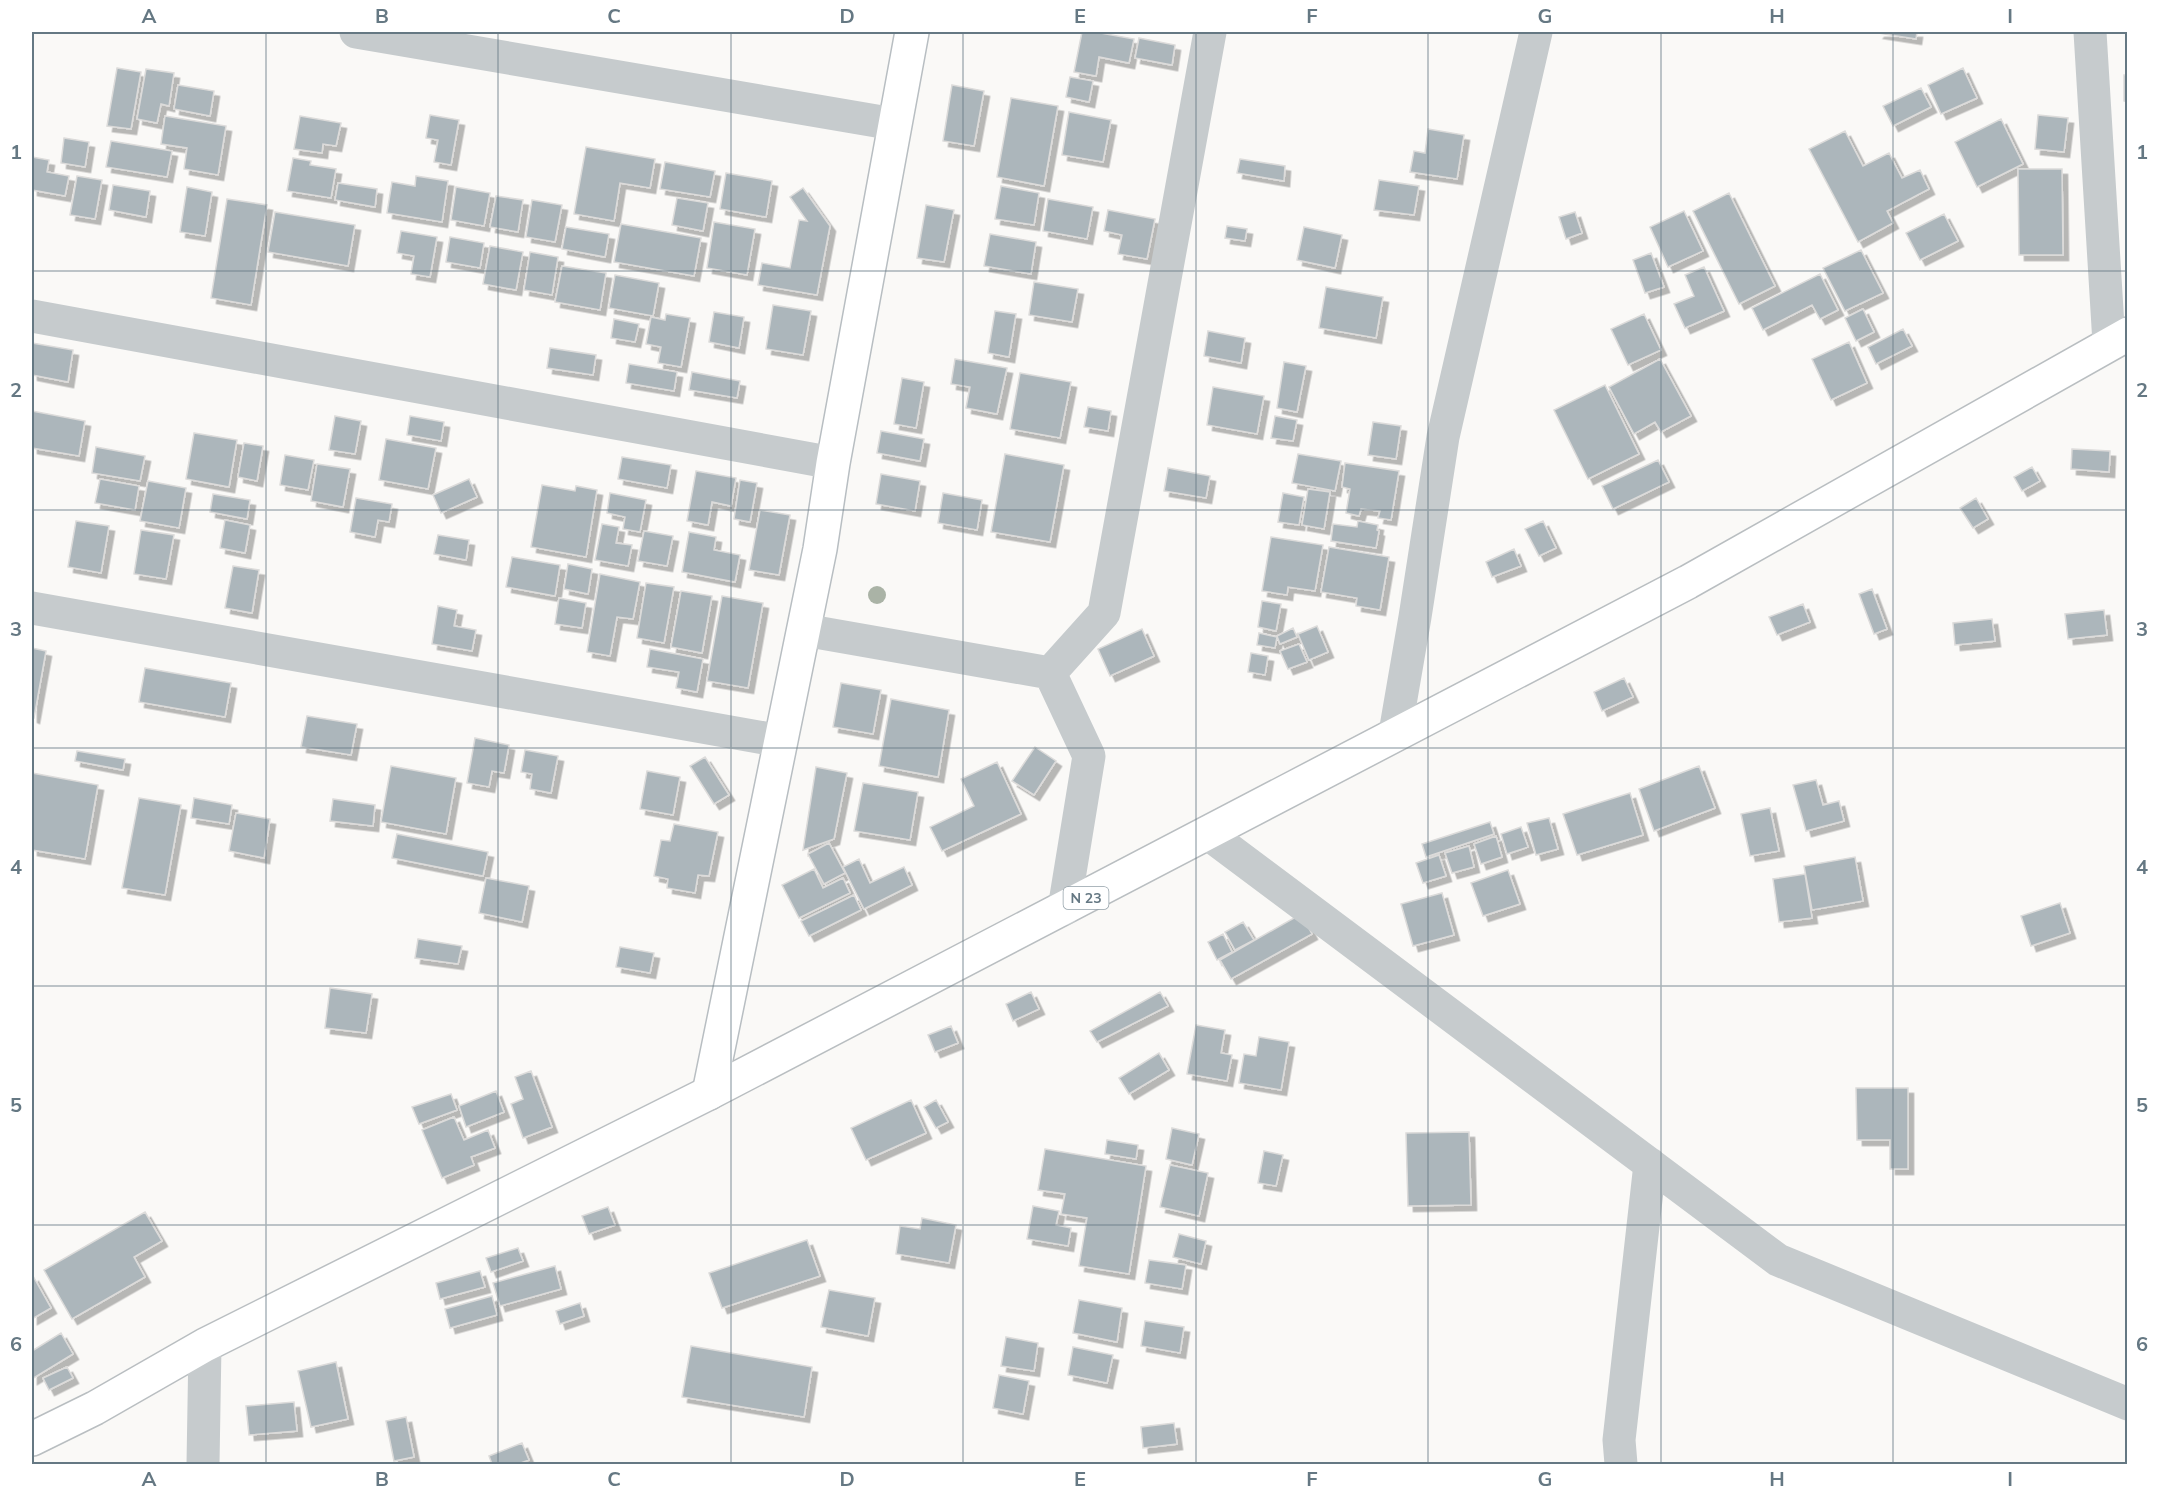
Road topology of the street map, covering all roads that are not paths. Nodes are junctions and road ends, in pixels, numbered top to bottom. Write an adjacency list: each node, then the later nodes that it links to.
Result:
1 (356, 32): 6 (street)
2 (912, 32): 6 (main road)
3 (1210, 32): 12 (street)
4 (1536, 32): 13 (street)
5 (2090, 32): 8 (street)
6 (894, 124): 9 (main road)
7 (32, 316): 9 (street)
8 (2118, 338): 13 (main road, N 23)
9 (833, 463): 11 (main road)
10 (32, 608): 14 (street)
11 (804, 630): 12 (street); 14 (main road)
12 (1050, 673): 16 (street)
13 (1395, 733): 15 (main road, N 23)
14 (781, 741): 17 (main road)
15 (1208, 833): 16 (main road, N 23); 18 (street)
16 (1064, 909): 17 (main road, N 23)
17 (710, 1093): 19 (main road, N 23)
18 (1650, 1164): 20 (street); 23 (street)
19 (205, 1345): 21 (main road, N 23); 22 (street)
20 (2127, 1404)
21 (32, 1439)
22 (202, 1464)
23 (1621, 1464)

